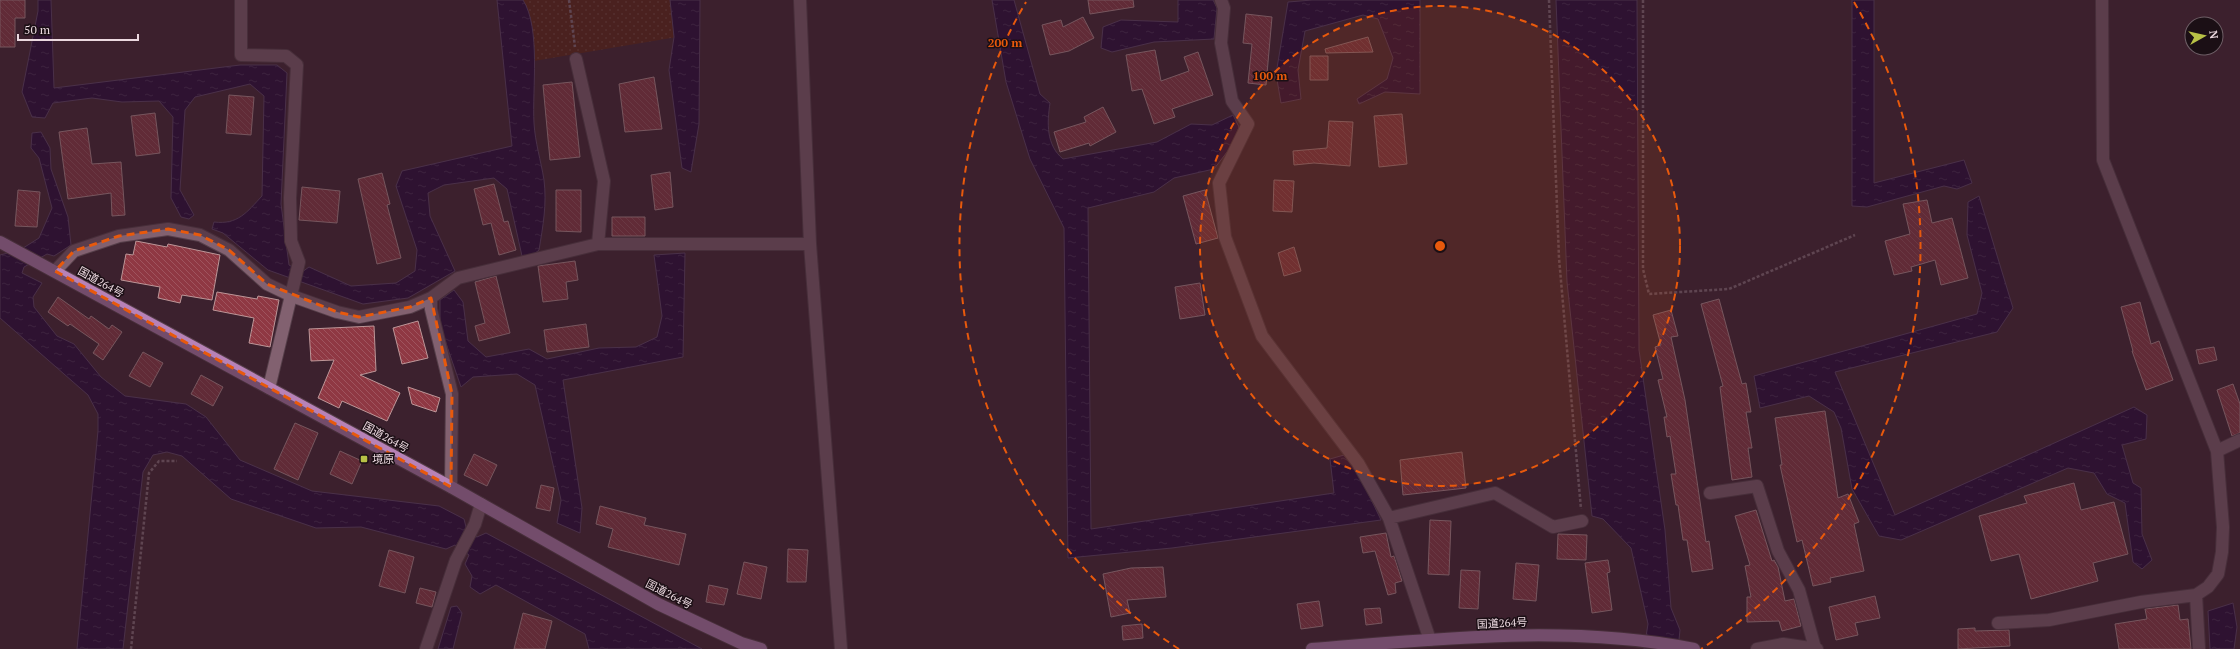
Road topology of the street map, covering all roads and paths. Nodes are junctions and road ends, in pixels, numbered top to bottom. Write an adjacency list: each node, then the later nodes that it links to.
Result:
1 (241, 0): 14 (street)
2 (569, 0): 8 (path)
3 (800, 0): 12 (street)
4 (1221, 0): 23 (street)
5 (1549, 0): 24 (path)
6 (1643, 0): 9 (path)
7 (2102, 0): 18 (street)
8 (576, 59): 11 (street)
9 (1855, 235)
10 (5, 244): 13 (highway, 国道264号)
11 (598, 244): 12 (street); 15 (street)
12 (810, 244): 32 (street)
13 (55, 271): 14 (street); 16 (highway, 国道264号)
14 (292, 296): 15 (street); 16 (street)
15 (431, 298): 20 (street)
16 (269, 388): 20 (highway, 国道264号)
17 (2240, 440): 18 (street)
18 (2217, 451): 25 (street)
19 (177, 461): 29 (path)
20 (451, 487): 22 (highway, 国道264号)
21 (1710, 493): 35 (street)
22 (481, 504): 30 (street); 31 (highway, 国道264号)
23 (1389, 518): 24 (street); 27 (street)
24 (1582, 521)
25 (2196, 595): 26 (street); 36 (street)
26 (1998, 623)
27 (1430, 640): 28 (highway, 国道264号); 33 (highway, 国道264号)
28 (1689, 648)
29 (131, 649)
30 (426, 649)
31 (761, 649)
32 (841, 649)
33 (1312, 649)
34 (1757, 649): 35 (street)
35 (1816, 649)
36 (2199, 649)

